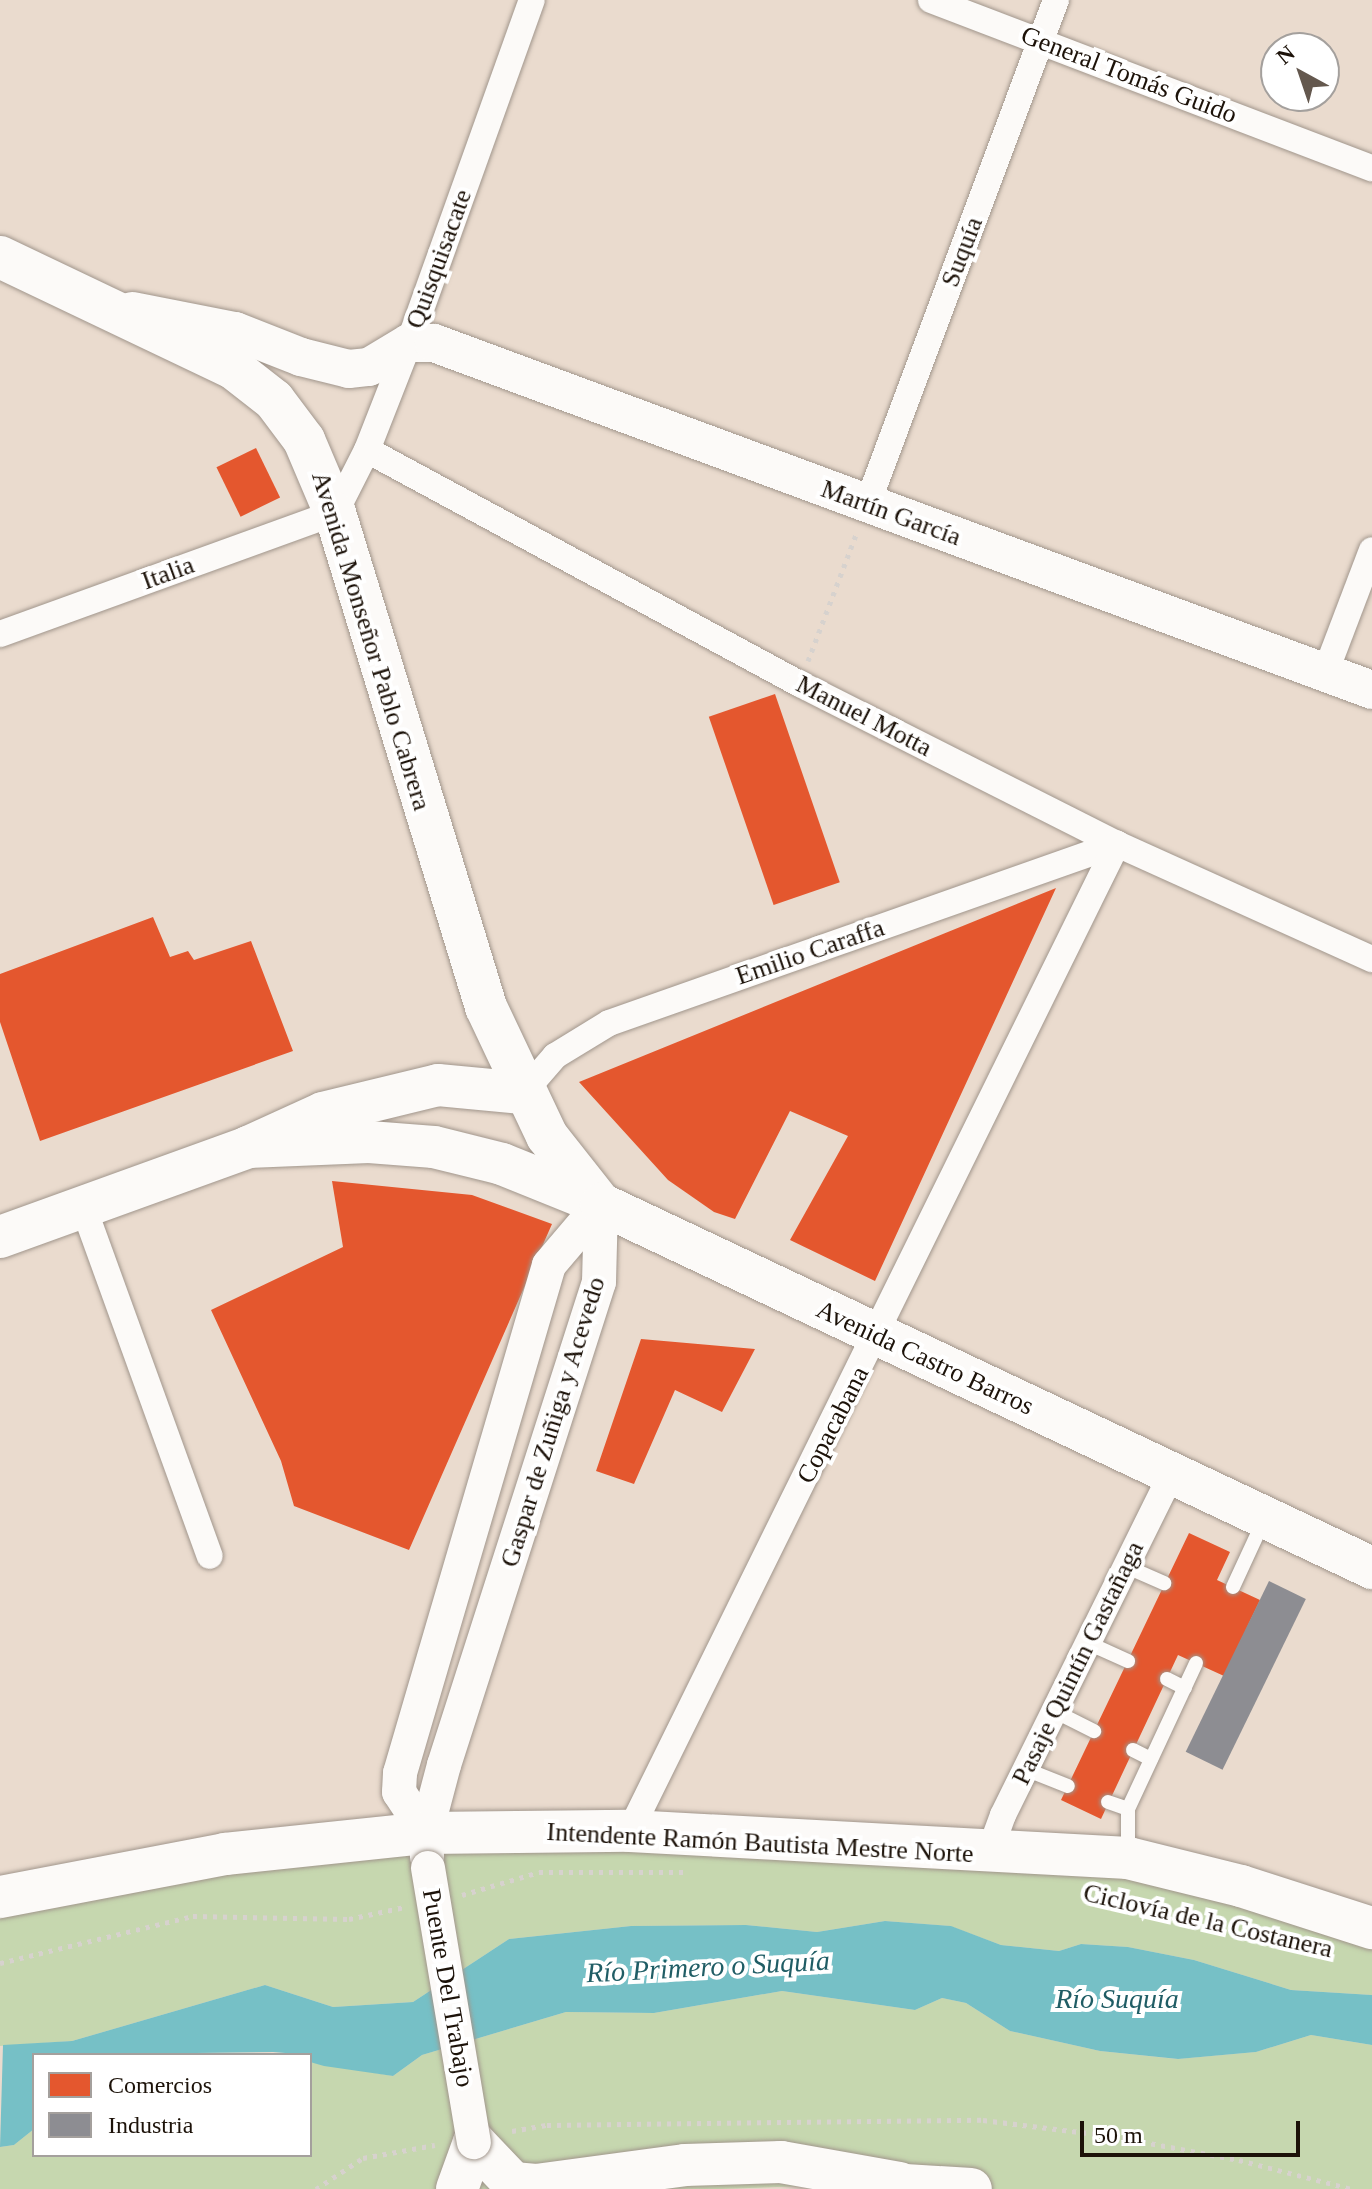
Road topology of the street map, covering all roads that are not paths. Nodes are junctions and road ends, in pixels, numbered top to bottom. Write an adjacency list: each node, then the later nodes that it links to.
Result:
1 (532, 0): 8 (street, Quisquisacate)
2 (931, 0): 4 (street, General Tomás Guido)
3 (1056, 0): 4 (street, Suquía)
4 (1042, 40): 5 (street, General Tomás Guido); 10 (street, Suquía)
5 (1372, 168)
6 (0, 257): 7 (main road, Avenida Monseñor Pablo Cabrera)
7 (102, 305): 8 (main road); 11 (main road, Avenida Monseñor Pablo Cabrera)
8 (409, 343): 9 (street, Quisquisacate); 10 (main road, Martín García)
9 (367, 450): 11 (street, Quisquisacate); 16 (street, Manuel Motta)
10 (867, 505): 14 (main road, Martín García)
11 (335, 513): 13 (street, Italia); 18 (main road, Avenida Monseñor Pablo Cabrera)
12 (1372, 550): 14 (street)
13 (0, 634)
14 (1326, 671): 15 (main road, Martín García)
15 (1372, 690)
16 (1117, 844): 17 (street, Manuel Motta); 20 (street, Emilio Caraffa); 25 (street, Copacabana)
17 (1372, 959)
18 (486, 1007): 19 (main road); 20 (main road, Avenida Monseñor Pablo Cabrera)
19 (438, 1085): 20 (main road); 21 (main road)
20 (523, 1093): 22 (main road, Avenida Castro Barros)
21 (248, 1147): 22 (main road); 23 (main road)
22 (601, 1204): 25 (main road, Avenida Castro Barros); 47 (street, Gaspar de Zuñiga y Acevedo); 47 (street, Gaspar de Zuñiga y Acevedo)
23 (83, 1206): 24 (main road); 28 (street)
24 (0, 1237)
25 (878, 1336): 26 (main road, Avenida Castro Barros); 46 (street, Copacabana)
26 (1171, 1475): 27 (main road, Avenida Castro Barros); 29 (street, Pasaje Quintín Gastañaga)
27 (1265, 1518): 30 (main road, Avenida Castro Barros); 32 (lane)
28 (210, 1556)
29 (1125, 1566): 31 (lane); 33 (street, Pasaje Quintín Gastañaga)
30 (1372, 1568)
31 (1164, 1583)
32 (1233, 1587)
33 (1088, 1643): 34 (lane); 38 (street, Pasaje Quintín Gastañaga)
34 (1128, 1661)
35 (1196, 1663): 37 (lane)
36 (1167, 1679): 37 (lane)
37 (1185, 1688): 41 (lane)
38 (1054, 1711): 39 (lane); 42 (street, Pasaje Quintín Gastañaga)
39 (1094, 1731)
40 (1133, 1750): 41 (lane)
41 (1151, 1759): 45 (lane)
42 (1025, 1769): 43 (lane); 48 (street, Pasaje Quintín Gastañaga)
43 (1068, 1786)
44 (1108, 1802): 45 (lane)
45 (1128, 1809): 49 (lane)
46 (630, 1831): 47 (main road, Intendente Ramón Bautista Mestre Norte); 48 (main road, Intendente Ramón Bautista Mestre Norte)
47 (427, 1851): 50 (main road, Intendente Ramón Bautista Mestre Norte); 52 (street, Puente Del Trabajo, bridge)
48 (989, 1853): 49 (main road, Intendente Ramón Bautista Mestre Norte)
49 (1128, 1858): 51 (main road, Intendente Ramón Bautista Mestre Norte)
50 (0, 1897)
51 (1372, 1928)
52 (471, 2160): 53 (main road)
53 (899, 2183): 54 (main road); 55 (main road)
54 (721, 2189)
55 (971, 2189)

